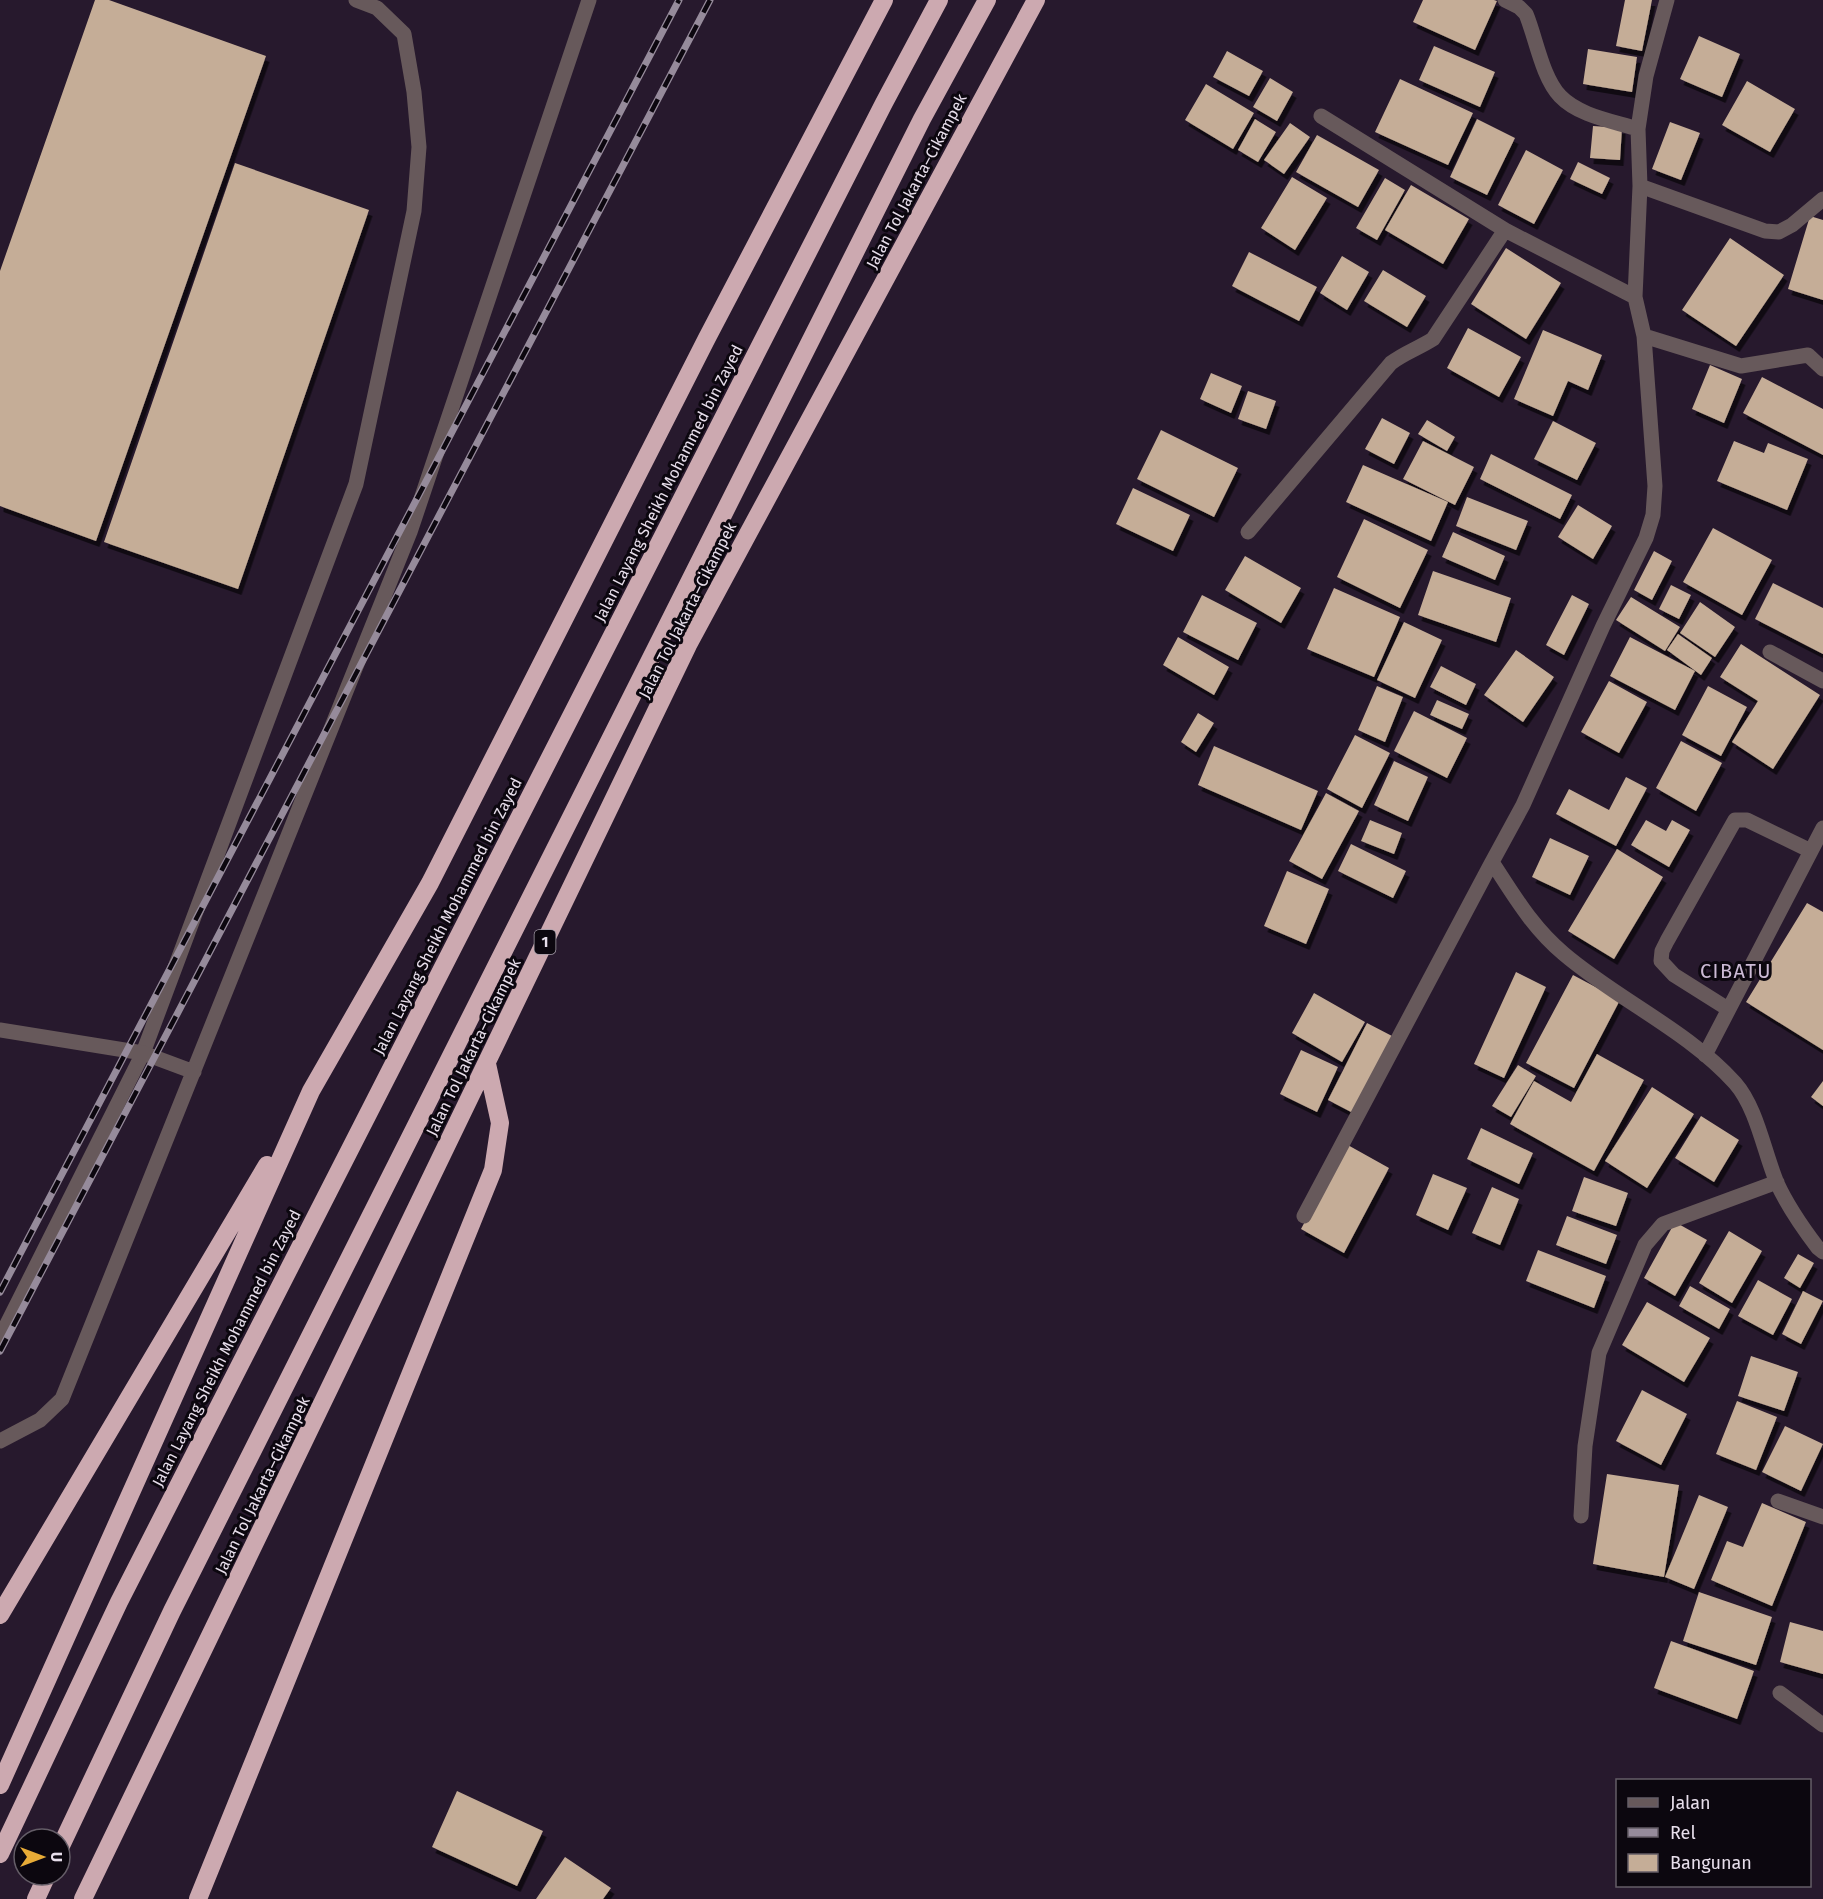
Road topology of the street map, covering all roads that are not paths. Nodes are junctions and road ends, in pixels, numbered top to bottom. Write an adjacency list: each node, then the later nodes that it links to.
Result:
1 (356, 0): 25 (street)
2 (590, 0): 28 (street)
3 (884, 0): 29 (highway)
4 (939, 0): 43 (highway, Jalan Layang Sheikh Mohammed bin Zayed)
5 (987, 0): 42 (highway, 1)
6 (1036, 0): 27 (highway, Jalan Tol Jakarta–Cikampek / 1)
7 (1506, 0): 10 (street)
8 (1667, 0): 10 (street)
9 (1321, 116): 13 (street)
10 (1638, 129): 11 (street)
11 (1640, 186): 12 (street); 14 (street)
12 (1823, 199)
13 (1504, 230): 14 (street); 17 (street)
14 (1635, 297): 15 (street)
15 (1644, 336): 16 (street); 22 (street)
16 (1823, 369)
17 (1248, 532)
18 (1770, 652): 19 (street)
19 (1823, 681)
20 (1823, 828): 21 (street)
21 (1811, 851): 23 (street); 23 (street)
22 (1492, 862): 26 (street); 31 (street)
23 (1728, 1009): 26 (street)
24 (0, 1030): 25 (street)
25 (143, 1053): 28 (street); 33 (street)
26 (1705, 1055): 30 (street)
27 (487, 1064): 44 (highway, Jalan Tol Jakarta–Cikampek / 1); 45 (highway)
28 (194, 1072): 34 (street)
29 (311, 1091): 38 (highway); 41 (highway)
30 (1777, 1182): 32 (street); 36 (street)
31 (1304, 1216)
32 (1823, 1252)
33 (0, 1338)
34 (0, 1441)
35 (1778, 1501): 37 (street)
36 (1581, 1516)
37 (1823, 1517)
38 (0, 1615)
39 (1780, 1693): 40 (street)
40 (1823, 1725)
41 (0, 1785)
42 (70, 1827)
43 (0, 1854)
44 (83, 1899)
45 (198, 1899)

